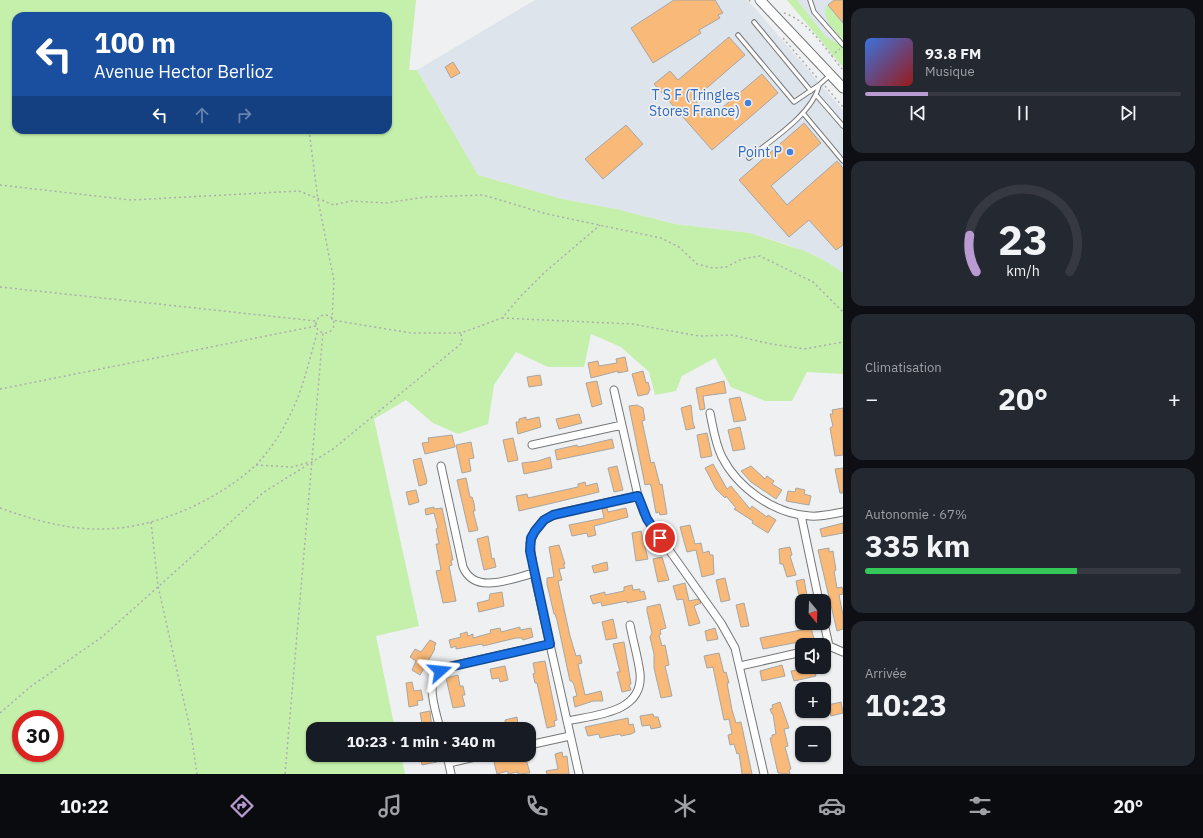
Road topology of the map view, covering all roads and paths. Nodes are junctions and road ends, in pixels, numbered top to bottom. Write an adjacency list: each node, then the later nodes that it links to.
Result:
1 (749, 0): 3 (path)
2 (810, 0): 8 (lane)
3 (757, 2): 4 (main road)
4 (769, 10): 9 (path); 11 (main road)
5 (754, 22): 14 (lane)
6 (738, 35): 14 (lane)
7 (783, 37): 12 (path)
8 (843, 46): 9 (path)
9 (831, 56): 10 (path)
10 (843, 70)
11 (830, 75): 12 (lane); 13 (main road)
12 (820, 84): 14 (lane); 15 (lane); 16 (path)
13 (843, 88)
14 (811, 91)
15 (817, 96): 17 (lane); 18 (lane)
16 (843, 108)
17 (803, 113): 20 (lane); 21 (lane)
18 (843, 126)
19 (310, 134): 23 (path)
20 (749, 158)
21 (843, 161)
22 (0, 185): 23 (path)
23 (318, 200): 24 (path); 28 (path)
24 (600, 225): 26 (path); 27 (path)
25 (0, 287): 29 (path)
26 (843, 312)
27 (502, 318): 33 (path); 34 (path)
28 (332, 320): 29 (path); 32 (path); 33 (path)
29 (316, 321): 30 (path)
30 (316, 326): 31 (path); 35 (path)
31 (318, 330): 32 (path); 41 (path)
32 (322, 332): 40 (path)
33 (462, 334): 40 (path)
34 (843, 342)
35 (0, 389)
36 (614, 390): 38 (street)
37 (710, 413): 46 (street)
38 (622, 425): 39 (street); 43 (street)
39 (532, 445)
40 (312, 462): 41 (path); 49 (path); 65 (path)
41 (255, 465): 47 (path)
42 (441, 466): 48 (street)
43 (638, 496): 48 (street); 56 (street)
44 (0, 508): 47 (path)
45 (843, 512): 46 (street)
46 (801, 515): 50 (street)
47 (151, 522): 49 (path)
48 (534, 573): 52 (street)
49 (158, 586): 57 (path); 64 (path)
50 (818, 594)
51 (630, 625): 58 (street)
52 (550, 644): 58 (street); 59 (street)
53 (831, 648): 54 (street)
54 (843, 652)
55 (795, 654): 56 (street)
56 (740, 666): 68 (street)
57 (0, 713)
58 (567, 721): 60 (street)
59 (439, 722)
60 (570, 736): 61 (street); 67 (street)
61 (536, 743)
62 (453, 762): 63 (street)
63 (449, 763): 66 (street)
64 (197, 774)
65 (285, 774)
66 (451, 774)
67 (579, 774)
68 (764, 774)

